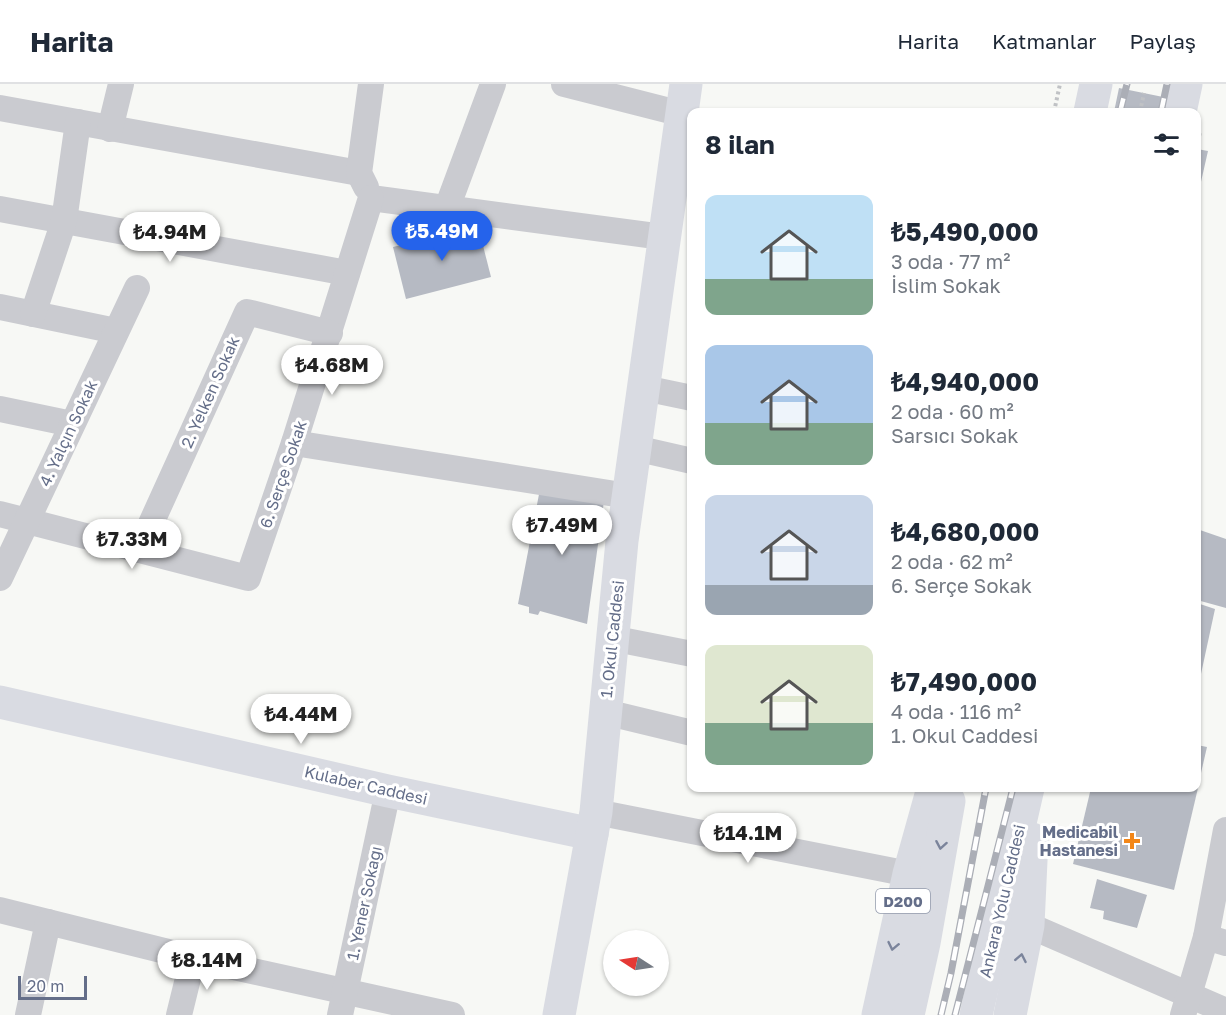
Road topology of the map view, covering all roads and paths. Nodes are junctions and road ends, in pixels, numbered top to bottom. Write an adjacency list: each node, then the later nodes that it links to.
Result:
1 (121, 84): 16 (street)
2 (371, 84): 17 (street)
3 (493, 84): 19 (street)
4 (564, 84): 9 (street)
5 (1060, 84): 11 (path)
6 (1096, 84): 12 (main road)
7 (1186, 84): 14 (main road)
8 (1144, 93): 13 (path)
9 (684, 99): 22 (main road, 1. Okul Caddesi)
10 (0, 108): 15 (street)
11 (1054, 108)
12 (1091, 108)
13 (1141, 108)
14 (1181, 108)
15 (78, 122): 16 (street); 21 (street)
16 (110, 129): 17 (street)
17 (359, 173): 18 (street)
18 (371, 198): 19 (street); 23 (street, 6. Serçe Sokak)
19 (447, 208): 22 (street)
20 (0, 209): 21 (street)
21 (64, 221): 23 (street); 26 (street)
22 (663, 237): 29 (main road, 1. Okul Caddesi)
23 (347, 273): 28 (street, 6. Serçe Sokak)
24 (137, 288): 27 (street, 4. Yalçın Sokak)
25 (0, 307): 26 (street)
26 (33, 314): 27 (street)
27 (116, 331): 32 (street, 4. Yalçın Sokak)
28 (330, 333): 33 (street, 6. Serçe Sokak); 39 (street, 2. Yelken Sokak)
29 (644, 388): 30 (street); 34 (main road, 1. Okul Caddesi)
30 (687, 397)
31 (0, 409): 32 (street)
32 (72, 424): 38 (street, 4. Yalçın Sokak)
33 (294, 443): 36 (street); 39 (street, 6. Serçe Sokak)
34 (635, 448): 35 (street); 36 (main road, 1. Okul Caddesi)
35 (687, 460)
36 (628, 496): 41 (main road, 1. Okul Caddesi)
37 (0, 514): 38 (street)
38 (27, 520): 39 (street); 40 (street, 4. Yalçın Sokak)
39 (138, 550)
40 (0, 578)
41 (611, 638): 42 (street); 44 (main road, 1. Okul Caddesi)
42 (687, 653)
43 (0, 702): 46 (main road, Kulaber Caddesi)
44 (605, 712): 45 (street); 51 (main road, 1. Okul Caddesi)
45 (687, 732)
46 (388, 791): 51 (main road, Kulaber Caddesi); 59 (street, 1. Yener Sokağı)
47 (932, 792): 53 (main road, D200)
48 (950, 792): 67 (main road, D200, one-way to 67)
49 (1027, 792): 68 (main road, Ankara Yolu Caddesi)
50 (1034, 792): 56 (main road)
51 (594, 823): 53 (street); 65 (main road, 1. Okul Caddesi)
52 (1226, 830): 57 (street)
53 (909, 874): 66 (main road, D200, one-way to 66)
54 (0, 910): 55 (street)
55 (48, 922): 58 (street); 62 (street)
56 (1028, 926): 60 (street); 69 (main road, one-way to 56)
57 (1216, 940): 60 (street)
58 (193, 958): 59 (street); 63 (street)
59 (343, 1004): 64 (street)
60 (1186, 1006): 61 (street)
61 (1226, 1011)
62 (28, 1015)
63 (179, 1015)
64 (452, 1015)
65 (559, 1015)
66 (878, 1015)
67 (908, 1015)
68 (976, 1015)
69 (1010, 1015)

